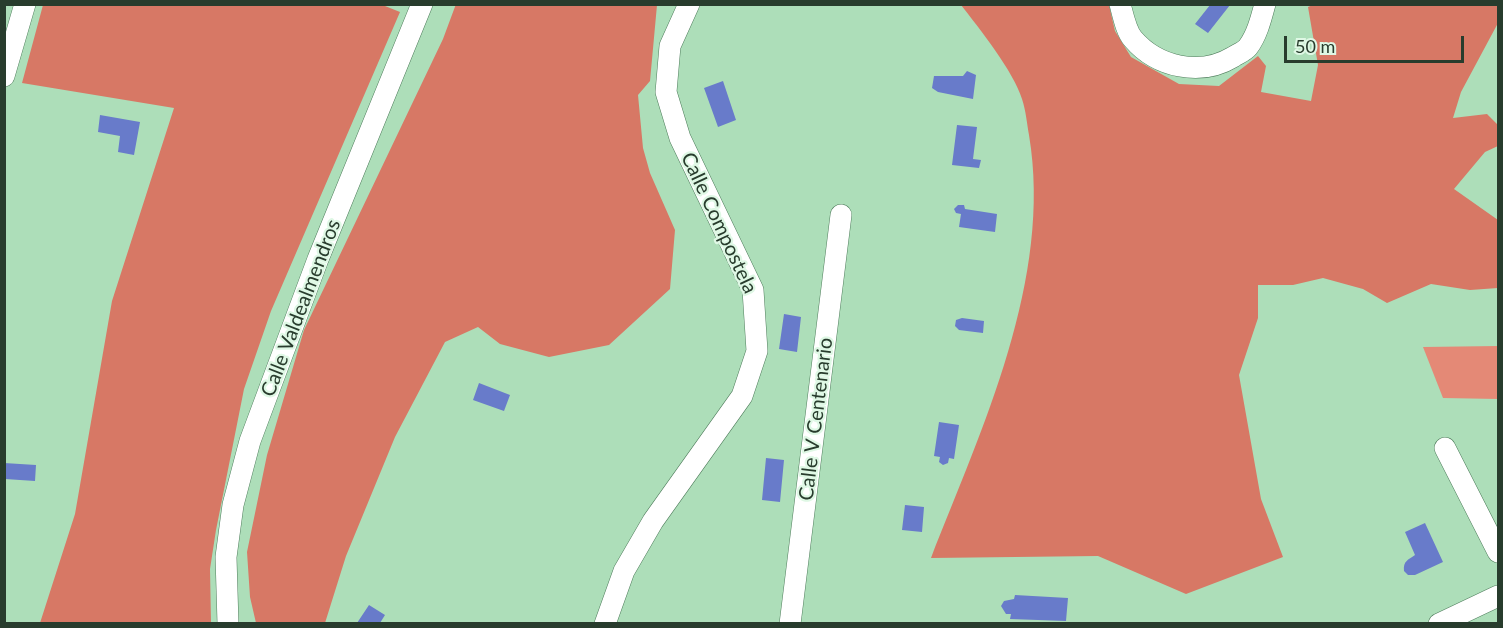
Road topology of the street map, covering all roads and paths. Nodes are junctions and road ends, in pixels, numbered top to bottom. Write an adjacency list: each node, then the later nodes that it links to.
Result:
1 (25, 4): 6 (street)
2 (422, 4): 11 (street, Calle Valdealmendros)
3 (689, 4): 12 (street, Calle Compostela)
4 (1120, 4): 5 (street)
5 (1265, 4)
6 (4, 76)
7 (841, 216): 13 (street, Calle V Centenario)
8 (1445, 448): 9 (street)
9 (1498, 552)
10 (1498, 596): 14 (street)
11 (228, 624)
12 (605, 624)
13 (790, 624)
14 (1439, 624)

